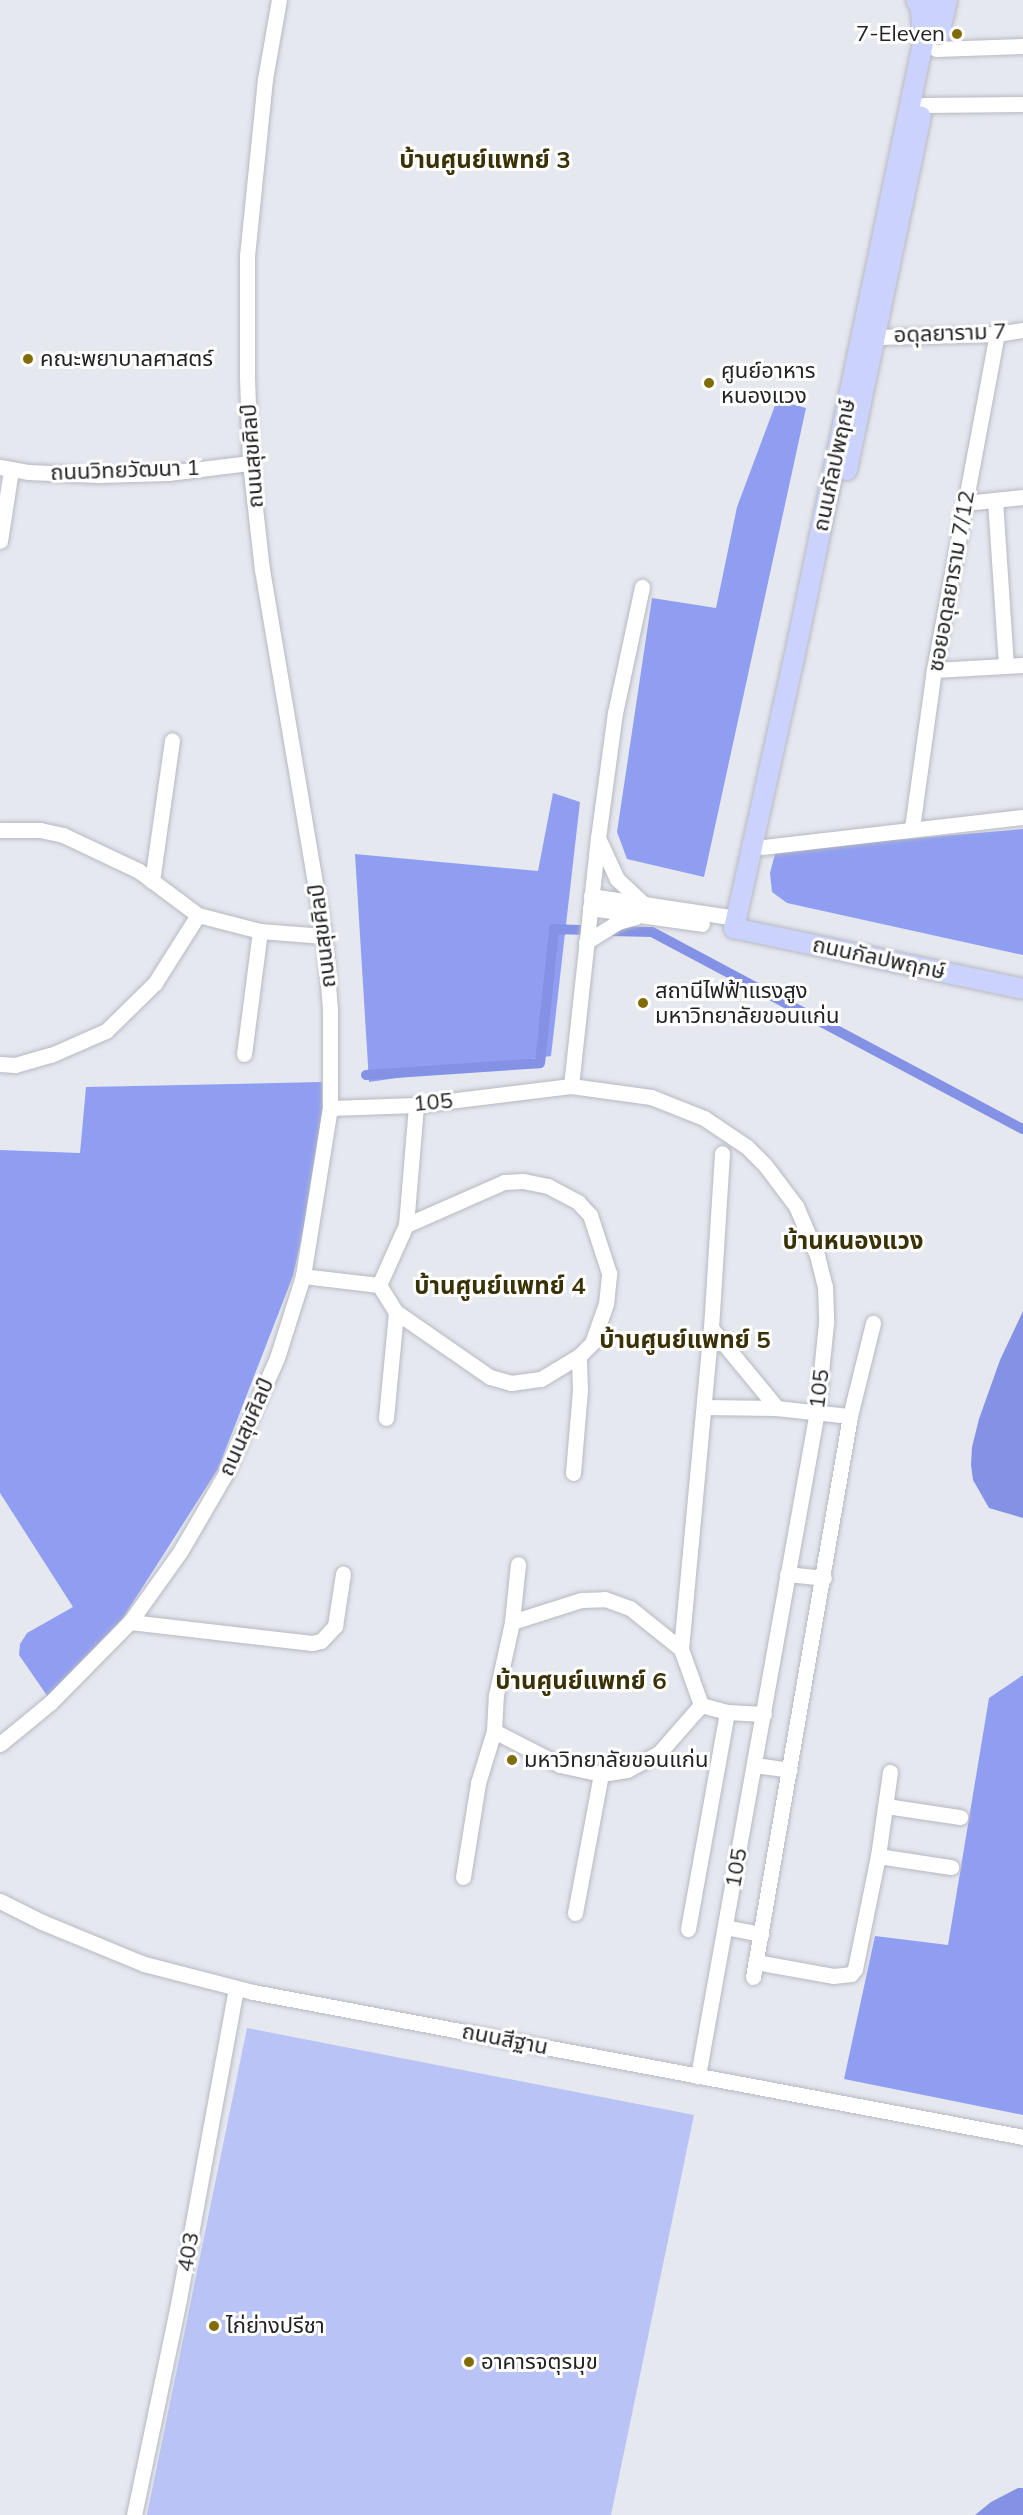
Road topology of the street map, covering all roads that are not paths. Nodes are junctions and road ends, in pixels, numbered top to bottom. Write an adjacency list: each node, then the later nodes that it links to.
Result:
1 (271, 0): 6 (street)
2 (279, 0): 6 (street)
3 (916, 0): 9 (main road)
4 (933, 0): 9 (main road, ถนนกัลปพฤกษ์)
5 (947, 0): 8 (main road, ถนนกัลปพฤกษ์)
6 (272, 32): 15 (street, ถนนสุขศิลป์)
7 (1023, 46): 8 (street)
8 (936, 50): 11 (main road, ถนนกัลปพฤกษ์)
9 (917, 77): 35 (main road, ถนนกัลปพฤกษ์)
10 (1023, 104): 11 (street)
11 (924, 105): 14 (main road, ถนนกัลปพฤกษ์)
12 (1023, 330): 13 (street, อดุลยาราม 7)
13 (997, 334): 14 (street, อดุลยาราม 7); 19 (street, ซอยอดุลยาราม 7/12)
14 (876, 337): 30 (main road, ถนนกัลปพฤกษ์)
15 (250, 463): 16 (street, ถนนวิทยวัฒนา 1); 37 (street, ถนนสุขศิลป์)
16 (6, 468): 20 (street)
17 (1023, 497): 18 (street)
18 (995, 500): 19 (street); 23 (street)
19 (965, 503): 24 (street, ซอยอดุลยาราม 7/12)
20 (0, 541)
21 (642, 587): 29 (street)
22 (1023, 665): 23 (street)
23 (1006, 666): 24 (street)
24 (934, 670): 27 (street, ซอยอดุลยาราม 7/12)
25 (172, 740): 31 (street)
26 (1023, 817): 27 (street)
27 (912, 828): 30 (street)
28 (0, 830): 31 (street)
29 (598, 838): 32 (street); 33 (street)
30 (764, 848): 35 (main road, ถนนกัลปพฤกษ์)
31 (152, 881): 34 (street)
32 (591, 902): 33 (street); 38 (street)
33 (644, 911): 35 (street); 38 (street)
34 (198, 915): 36 (street); 42 (street)
35 (741, 924): 39 (main road, ถนนกัลปพฤกษ์); 40 (main road, ถนนกัลปพฤกษ์)
36 (260, 931): 37 (street); 41 (street)
37 (324, 936): 45 (street, ถนนสุขศิลป์)
38 (586, 942): 43 (street)
39 (1023, 975)
40 (1023, 988)
41 (244, 1054)
42 (0, 1064)
43 (571, 1086): 44 (street, 105); 56 (street, 105)
44 (416, 1105): 45 (street, 105); 47 (street)
45 (330, 1108): 48 (street, ถนนสุขศิลป์)
46 (722, 1153): 52 (street)
47 (406, 1225): 49 (street); 53 (street)
48 (303, 1276): 49 (street); 64 (street, ถนนสุขศิลป์)
49 (379, 1285): 50 (street)
50 (396, 1312): 53 (street); 58 (street)
51 (873, 1323): 57 (street)
52 (711, 1328): 54 (street); 55 (street)
53 (579, 1356): 59 (street)
54 (704, 1407): 55 (street); 66 (street)
55 (777, 1408): 56 (street)
56 (817, 1411): 57 (street); 62 (street, 105)
57 (850, 1416): 63 (street)
58 (386, 1418)
59 (573, 1473)
60 (518, 1564): 65 (street)
61 (343, 1574): 64 (street)
62 (787, 1574): 63 (street); 69 (street, 105)
63 (824, 1578): 73 (street)
64 (130, 1622): 71 (street, ถนนสุขศิลป์)
65 (512, 1622): 66 (street); 70 (street)
66 (681, 1649): 67 (street)
67 (701, 1705): 68 (street); 75 (street)
68 (727, 1712): 69 (street); 84 (street)
69 (764, 1714): 72 (street, 105)
70 (494, 1731): 75 (street); 80 (street)
71 (0, 1744)
72 (755, 1765): 73 (street); 83 (street, 105)
73 (790, 1770): 85 (street)
74 (891, 1772): 76 (street)
75 (601, 1774): 82 (street)
76 (886, 1806): 77 (street); 78 (street)
77 (960, 1817)
78 (878, 1856): 79 (street); 85 (street)
79 (951, 1867)
80 (463, 1877)
81 (0, 1901): 86 (street, ถนนสีฐาน)
82 (575, 1913)
83 (725, 1927): 85 (street); 87 (street, 105)
84 (688, 1929)
85 (761, 1934)
86 (236, 1988): 87 (street, ถนนสีฐาน); 89 (street, 403)
87 (698, 2076): 88 (street, ถนนสีฐาน)
88 (1023, 2137)
89 (134, 2515)

